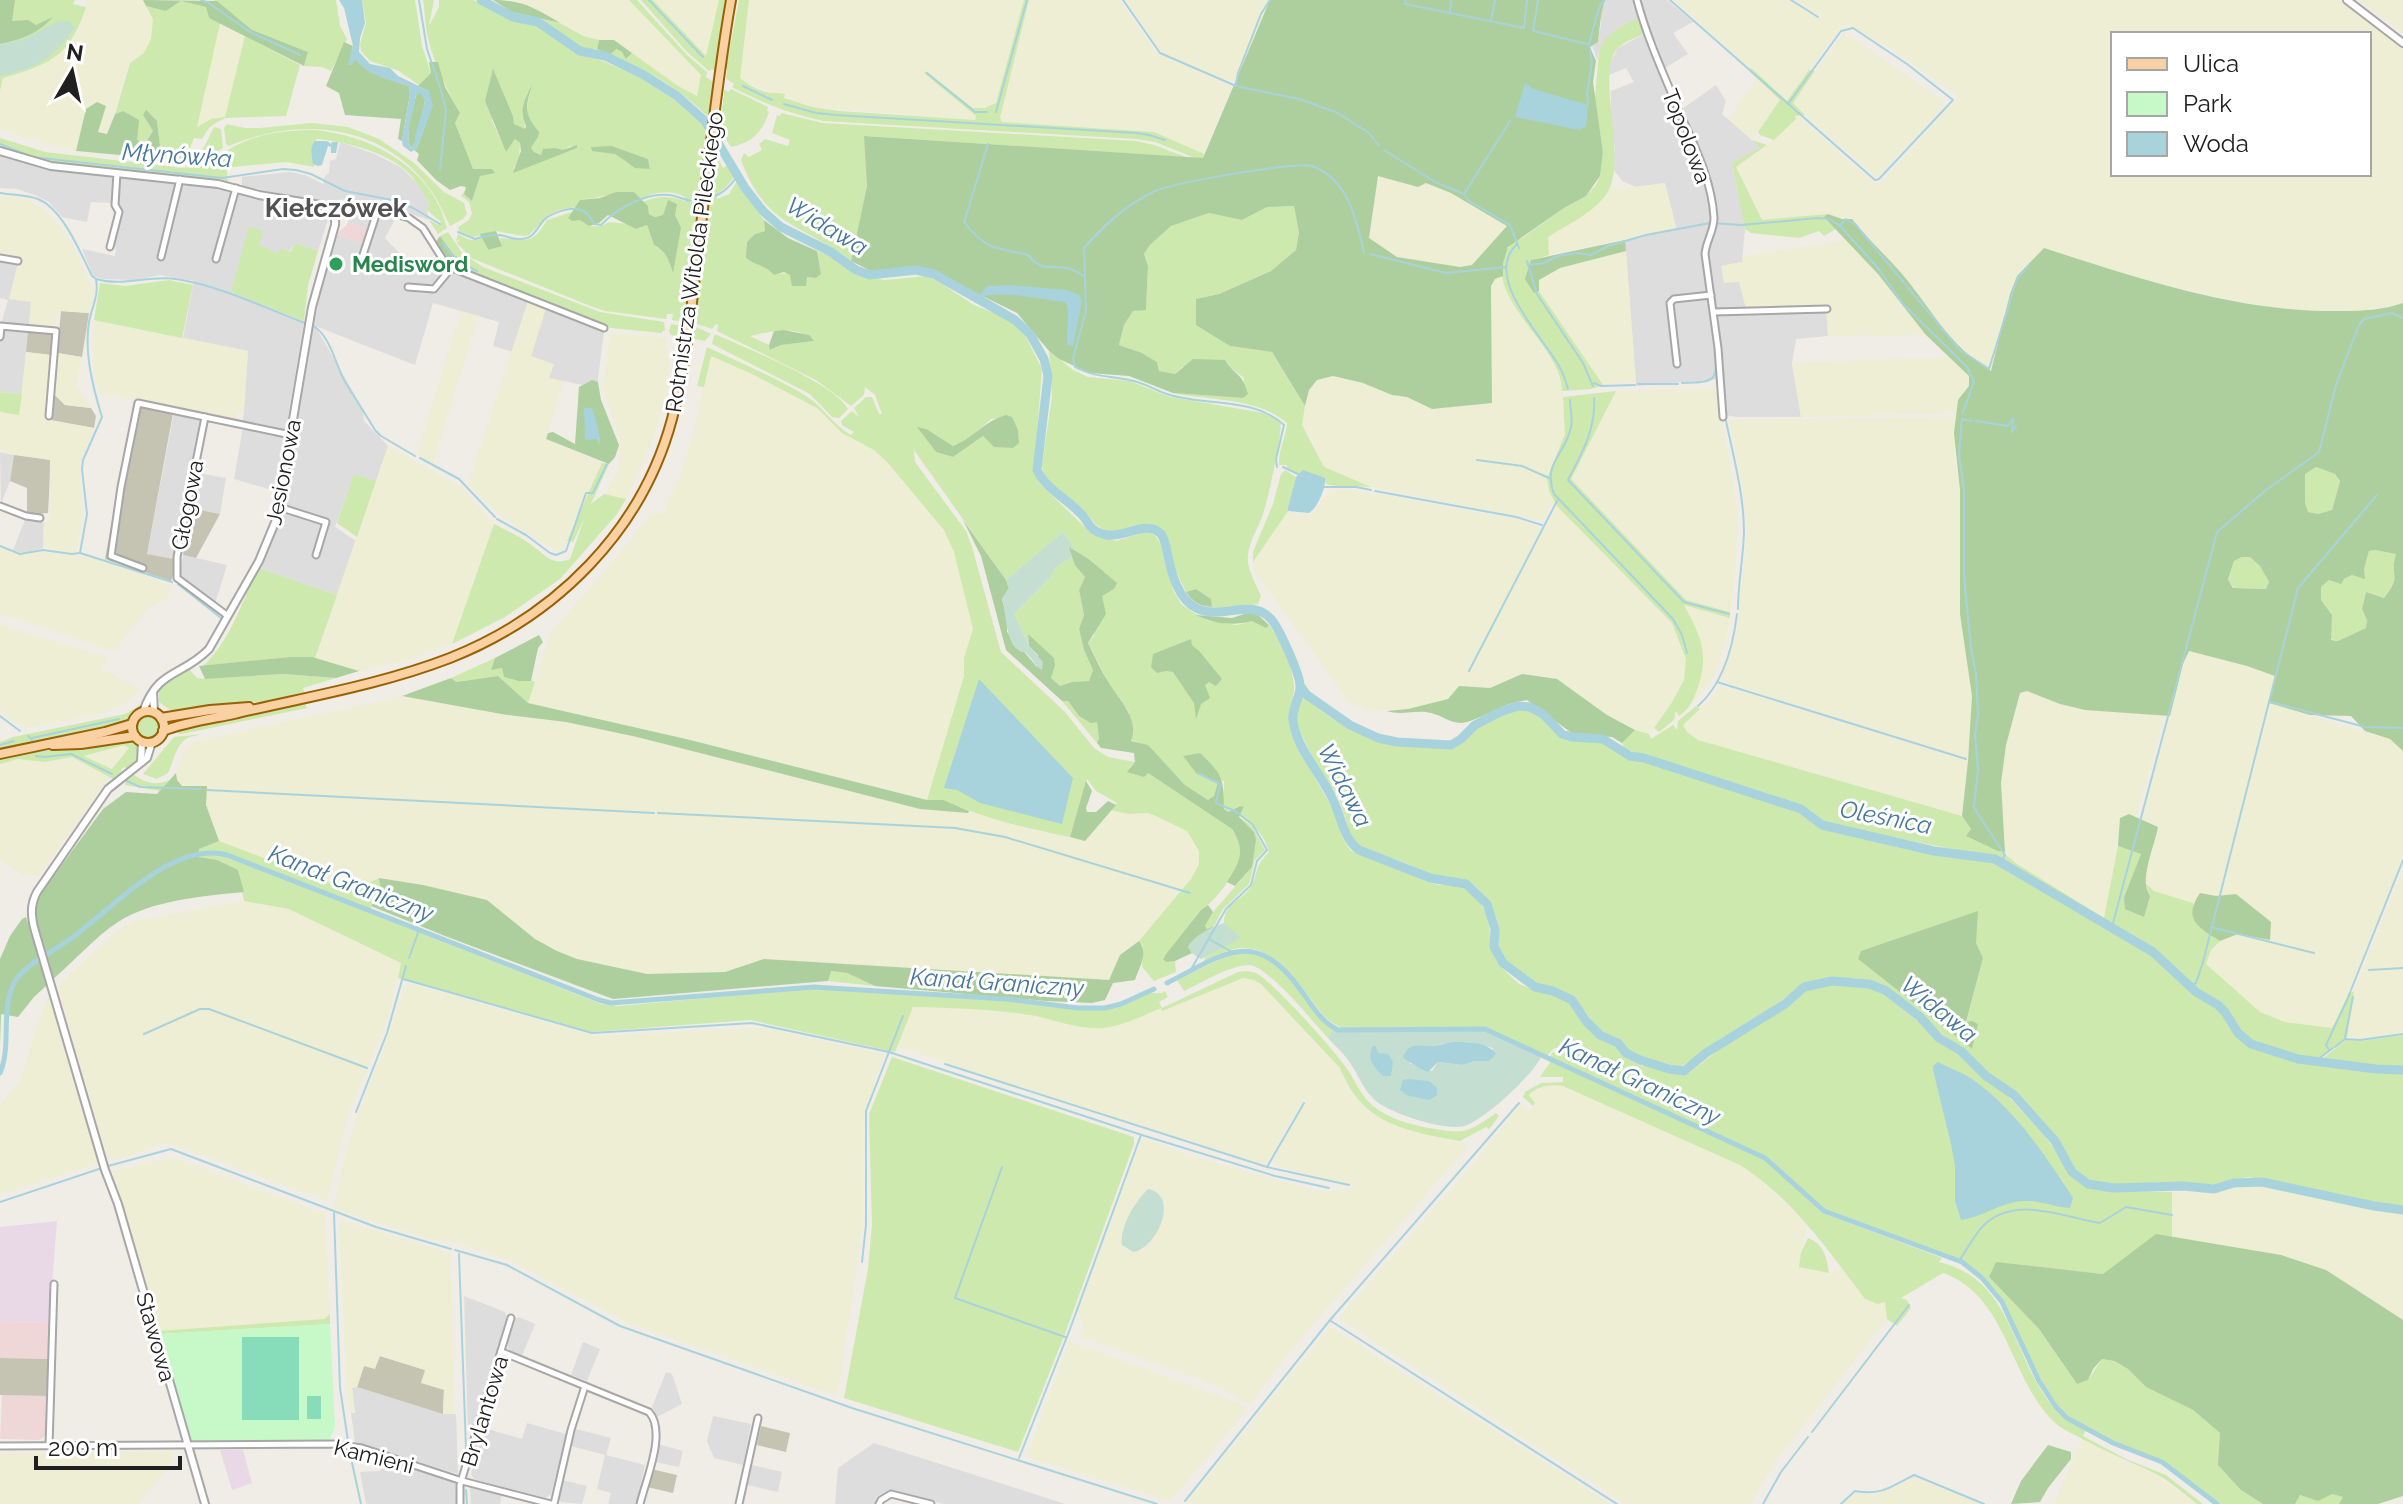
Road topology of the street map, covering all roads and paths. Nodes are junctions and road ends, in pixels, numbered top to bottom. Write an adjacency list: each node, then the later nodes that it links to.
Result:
1 (731, 0): 37 (main road, Rotmistrza Witolda Pileckiego)
2 (1637, 0): 19 (street, Topolowa)
3 (2347, 0): 4 (street)
4 (2403, 43)
5 (0, 151): 6 (street)
6 (117, 172): 7 (street); 11 (street)
7 (180, 179): 8 (street); 12 (street)
8 (236, 188): 10 (street); 14 (street)
9 (378, 209): 10 (street); 16 (street); 17 (street)
10 (334, 215): 29 (street, Jesionowa)
11 (110, 247)
12 (161, 257)
13 (0, 258): 15 (street)
14 (216, 259)
15 (18, 261)
16 (360, 264)
17 (447, 266): 18 (street); 23 (street)
18 (408, 287)
19 (1711, 295): 21 (street, Topolowa); 25 (street)
20 (1827, 309): 21 (street)
21 (1714, 312): 28 (street, Topolowa)
22 (0, 326): 24 (street); 26 (street)
23 (604, 328)
24 (0, 337)
25 (1677, 364)
26 (49, 416)
27 (205, 417): 29 (street); 34 (street); 35 (street, Głogowa)
28 (1723, 417)
29 (291, 435): 31 (street, Jesionowa)
30 (0, 506): 32 (street)
31 (279, 507): 33 (street); 35 (street, Jesionowa)
32 (40, 518)
33 (316, 555)
34 (143, 568)
35 (228, 616): 36 (street, Jesionowa)
36 (154, 688): 38 (street); 39 (street)
37 (257, 707): 39 (main road, Rotmistrza Witolda Pileckiego); 41 (main road, Rotmistrza Witolda Pileckiego)
38 (143, 712): 39 (main road); 40 (main road)
39 (158, 715): 41 (main road)
40 (132, 724): 42 (main road); 44 (main road)
41 (163, 731): 43 (main road)
42 (138, 738): 43 (main road); 44 (main road); 46 (street)
43 (152, 742): 46 (street)
44 (48, 745): 45 (main road)
45 (0, 754)
46 (141, 762): 52 (street, Stawowa)
47 (54, 1284): 54 (street)
48 (511, 1318): 49 (street, Brylantowa)
49 (502, 1352): 50 (street); 55 (street, Brylantowa)
50 (585, 1386): 58 (street); 59 (street)
51 (758, 1418): 60 (street)
52 (188, 1445): 54 (street, Kamieni); 55 (street, Kamieni); 56 (street, Stawowa)
53 (0, 1446): 54 (street, Kamieni)
54 (49, 1446)
55 (462, 1481): 57 (street, Brylantowa); 58 (street, Kamieni)
56 (205, 1504)
57 (460, 1504)
58 (552, 1504)
59 (640, 1504)
60 (739, 1504)
61 (879, 1504): 62 (street)
62 (931, 1504)

